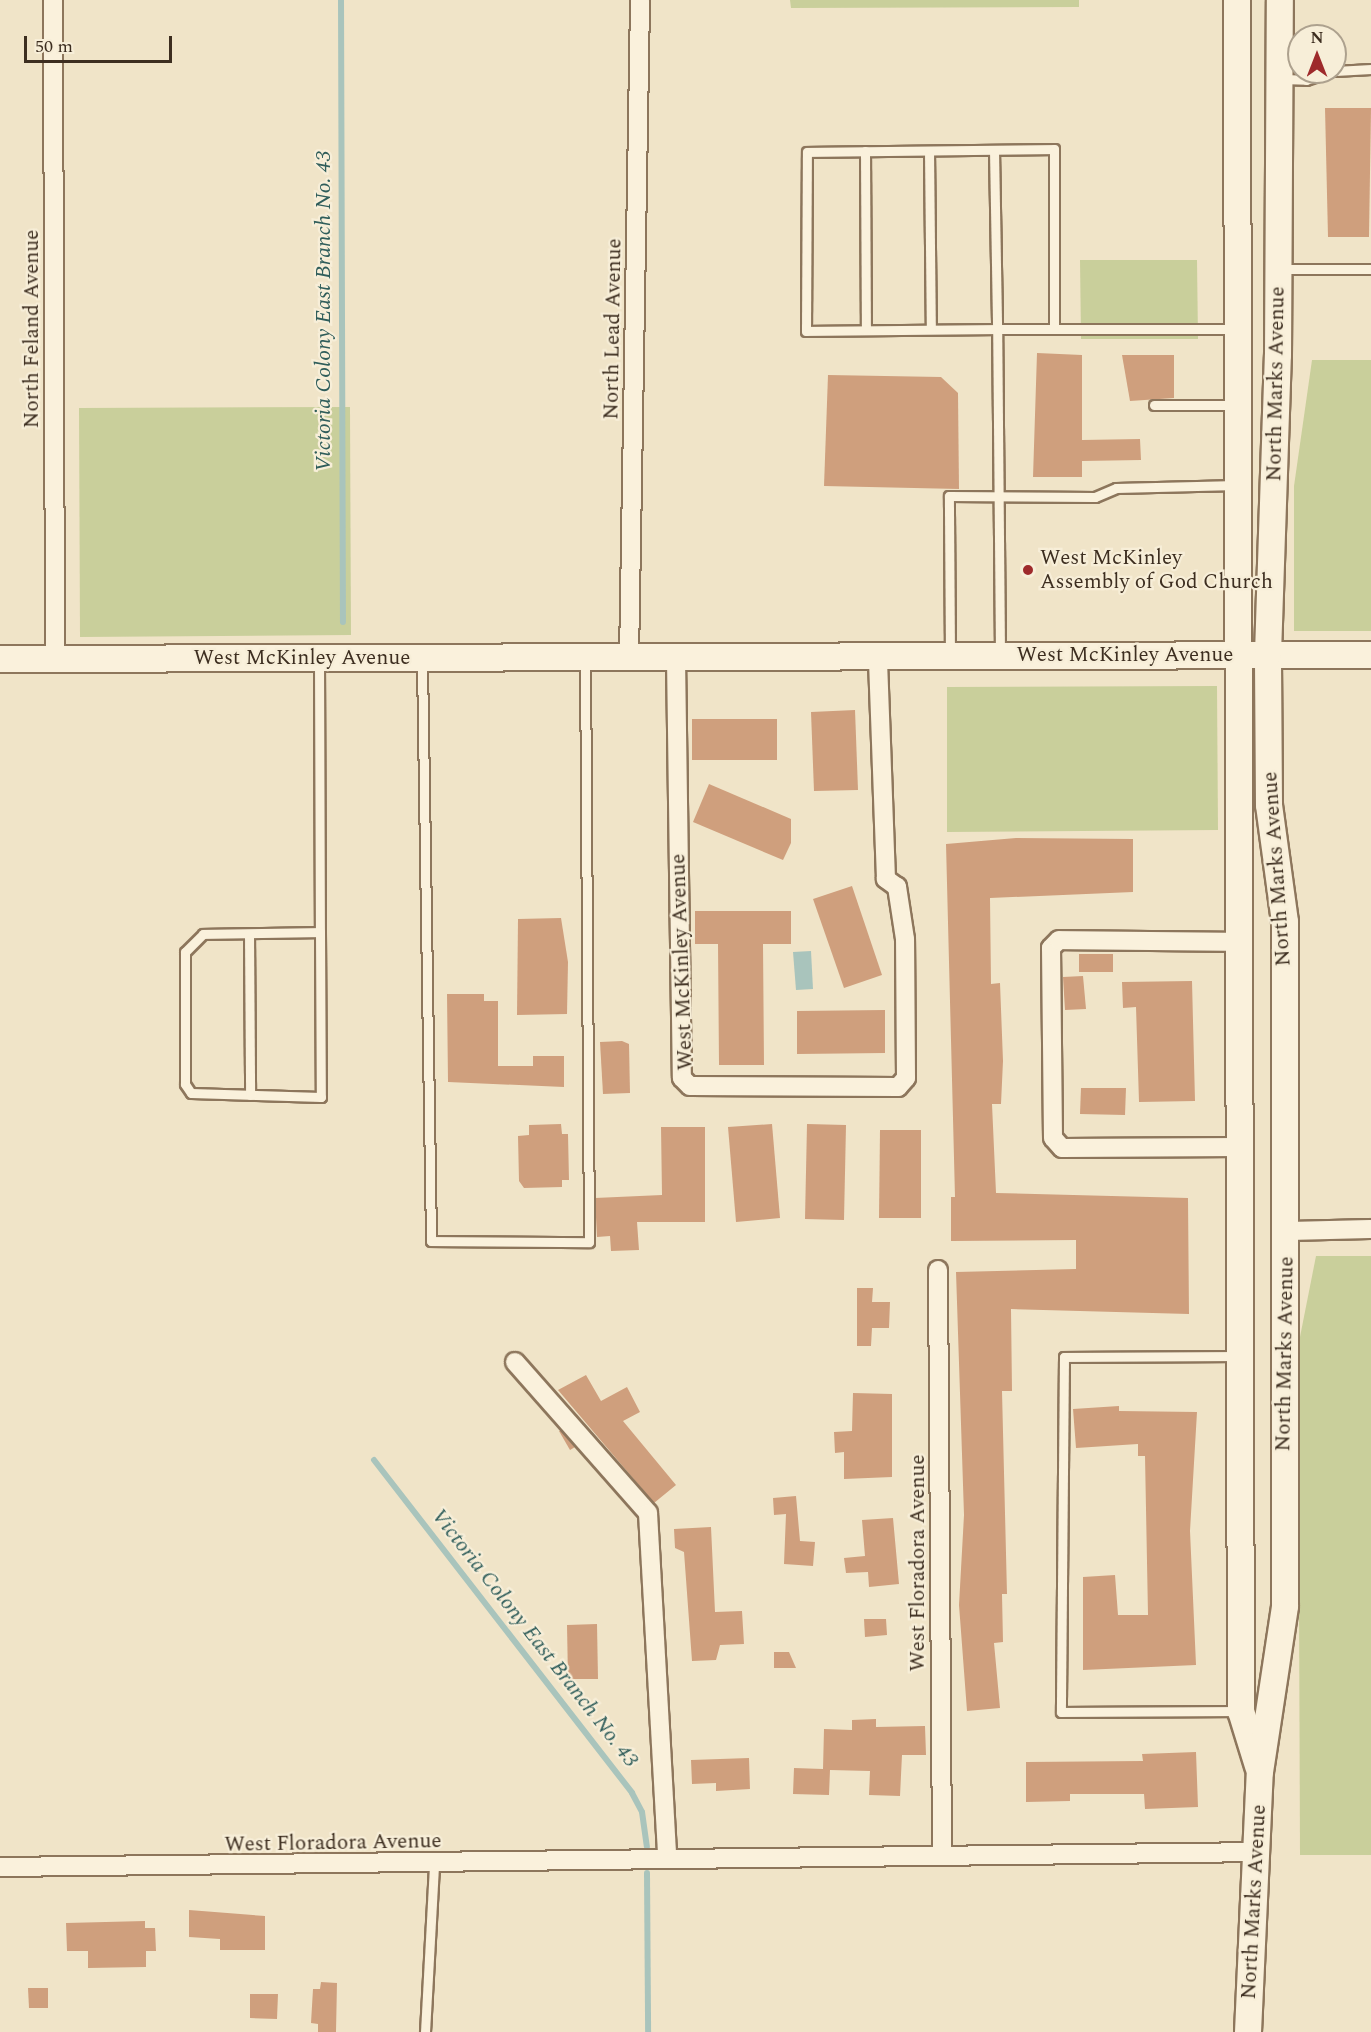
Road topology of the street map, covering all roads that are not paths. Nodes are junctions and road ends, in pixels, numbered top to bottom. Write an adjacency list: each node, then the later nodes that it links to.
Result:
1 (53, 0): 31 (street, North Feland Avenue)
2 (640, 0): 36 (street, North Lead Avenue)
3 (1237, 0): 18 (main road, North Marks Avenue)
4 (1261, 0): 5 (main road)
5 (1280, 10): 8 (main road, North Marks Avenue)
6 (1371, 69): 7 (lane)
7 (1347, 70)
8 (1280, 79): 9 (lane); 13 (main road, North Marks Avenue)
9 (1287, 79)
10 (994, 150): 12 (lane); 15 (lane); 17 (lane)
11 (865, 151): 12 (lane); 19 (lane); 19 (lane)
12 (929, 151): 16 (lane)
13 (1279, 269): 14 (lane); 25 (main road, North Marks Avenue)
14 (1371, 269)
15 (1054, 327): 17 (lane); 18 (lane)
16 (931, 329): 17 (lane); 19 (lane)
17 (997, 329): 23 (lane)
18 (1239, 329): 21 (main road, North Marks Avenue)
19 (866, 330)
20 (1154, 405): 21 (lane)
21 (1240, 405): 22 (main road, North Marks Avenue)
22 (1240, 484): 23 (lane); 24 (main road, North Marks Avenue)
23 (999, 494): 27 (lane); 28 (lane)
24 (1241, 654): 25 (main road, West McKinley Avenue); 28 (main road, West McKinley Avenue); 39 (main road, North Marks Avenue)
25 (1268, 654): 26 (main road, West McKinley Avenue); 43 (main road, North Marks Avenue)
26 (1371, 655)
27 (950, 656): 28 (main road, West McKinley Avenue); 29 (main road, West McKinley Avenue)
28 (1000, 656)
29 (878, 657): 34 (main road, West McKinley Avenue); 34 (street, West McKinley Avenue)
30 (0, 658): 31 (main road, West McKinley Avenue)
31 (55, 658): 32 (main road, West McKinley Avenue)
32 (319, 658): 33 (main road, West McKinley Avenue); 37 (lane)
33 (422, 658): 35 (main road, West McKinley Avenue); 35 (lane)
34 (676, 658): 36 (main road, West McKinley Avenue)
35 (585, 659): 36 (main road, West McKinley Avenue)
36 (629, 659)
37 (320, 932): 38 (lane); 40 (lane)
38 (249, 934): 40 (lane); 40 (lane)
39 (1241, 942): 41 (main road, North Marks Avenue); 41 (street, North Marks Avenue)
40 (250, 1095)
41 (1240, 1147): 45 (main road, North Marks Avenue)
42 (1371, 1228): 43 (street)
43 (1288, 1231): 48 (main road, North Marks Avenue)
44 (938, 1270): 50 (street, West Floradora Avenue)
45 (1240, 1356): 47 (main road, North Marks Avenue); 47 (lane)
46 (515, 1362): 51 (street)
47 (1241, 1711): 48 (main road, North Marks Avenue)
48 (1260, 1772): 49 (main road, North Marks Avenue)
49 (1256, 1852): 50 (street, West Floradora Avenue); 55 (main road, North Marks Avenue)
50 (942, 1856): 51 (street, West Floradora Avenue)
51 (667, 1858): 52 (street, West Floradora Avenue)
52 (434, 1864): 53 (street, West Floradora Avenue); 54 (lane)
53 (0, 1867)
54 (425, 2032)
55 (1248, 2032)

